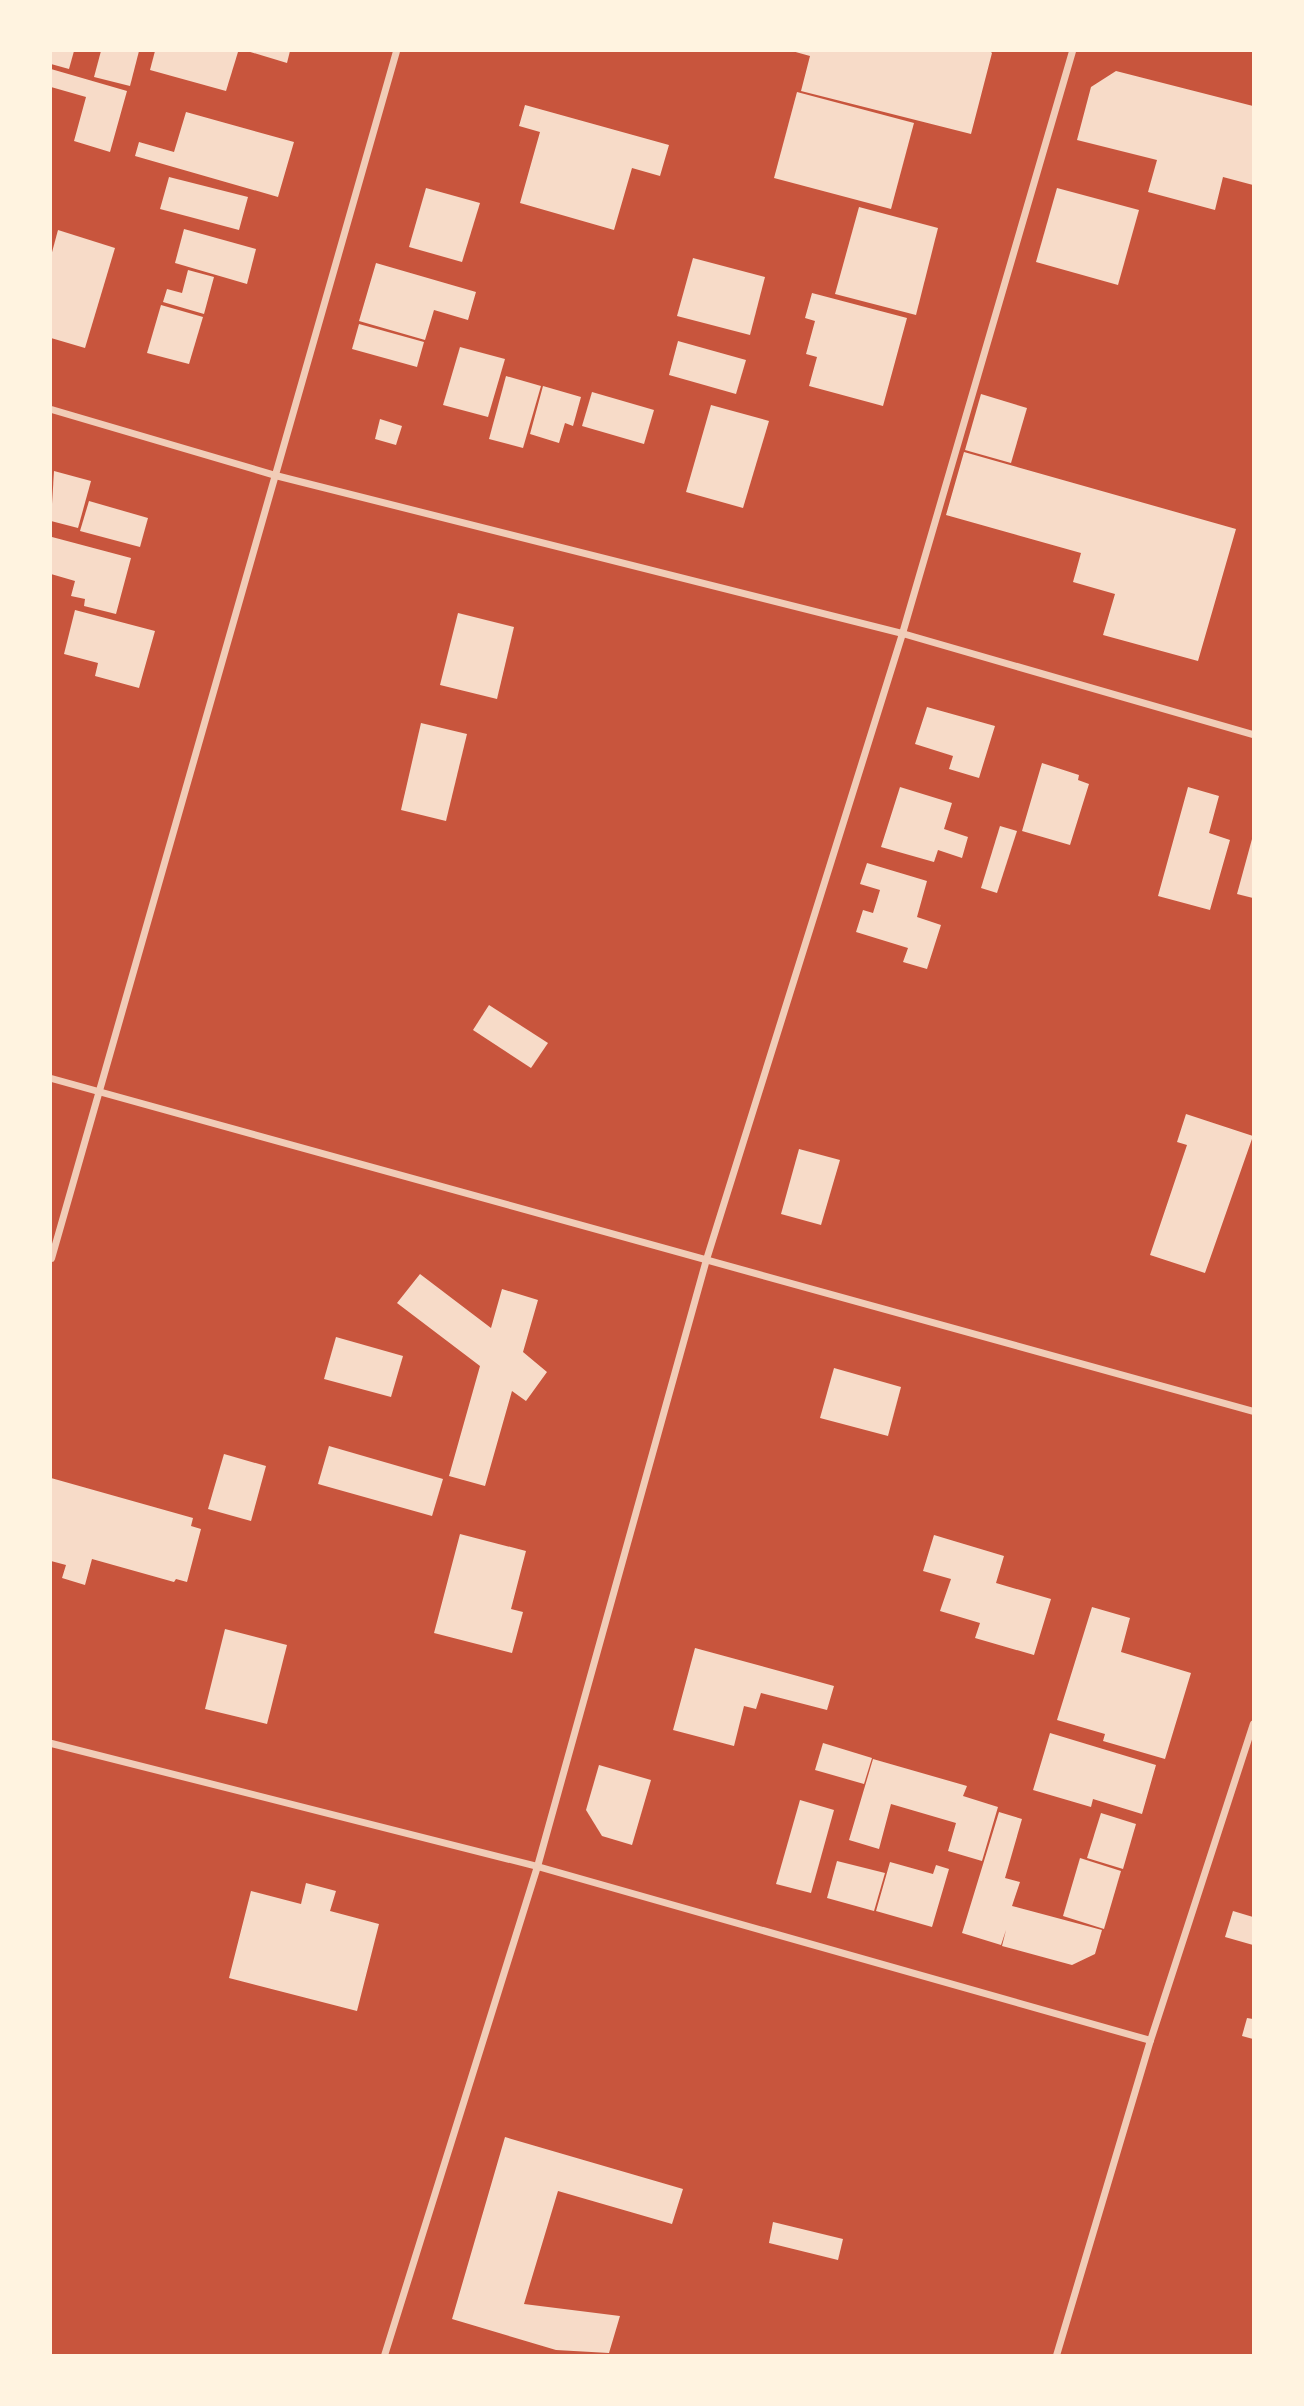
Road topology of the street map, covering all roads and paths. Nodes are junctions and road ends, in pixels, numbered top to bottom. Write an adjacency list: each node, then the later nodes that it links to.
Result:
1 (396, 51): 4 (street)
2 (1072, 51): 5 (street)
3 (51, 409): 4 (street)
4 (275, 475): 5 (street); 8 (street)
5 (902, 633): 6 (street); 10 (street)
6 (1253, 734)
7 (51, 1077): 8 (street)
8 (99, 1091): 9 (street); 10 (street)
9 (51, 1258)
10 (706, 1259): 11 (street); 14 (street)
11 (1253, 1411)
12 (1253, 1723): 15 (street)
13 (51, 1744): 14 (street)
14 (537, 1866): 15 (street); 16 (street)
15 (1150, 2040): 17 (street)
16 (384, 2355)
17 (1056, 2355)

